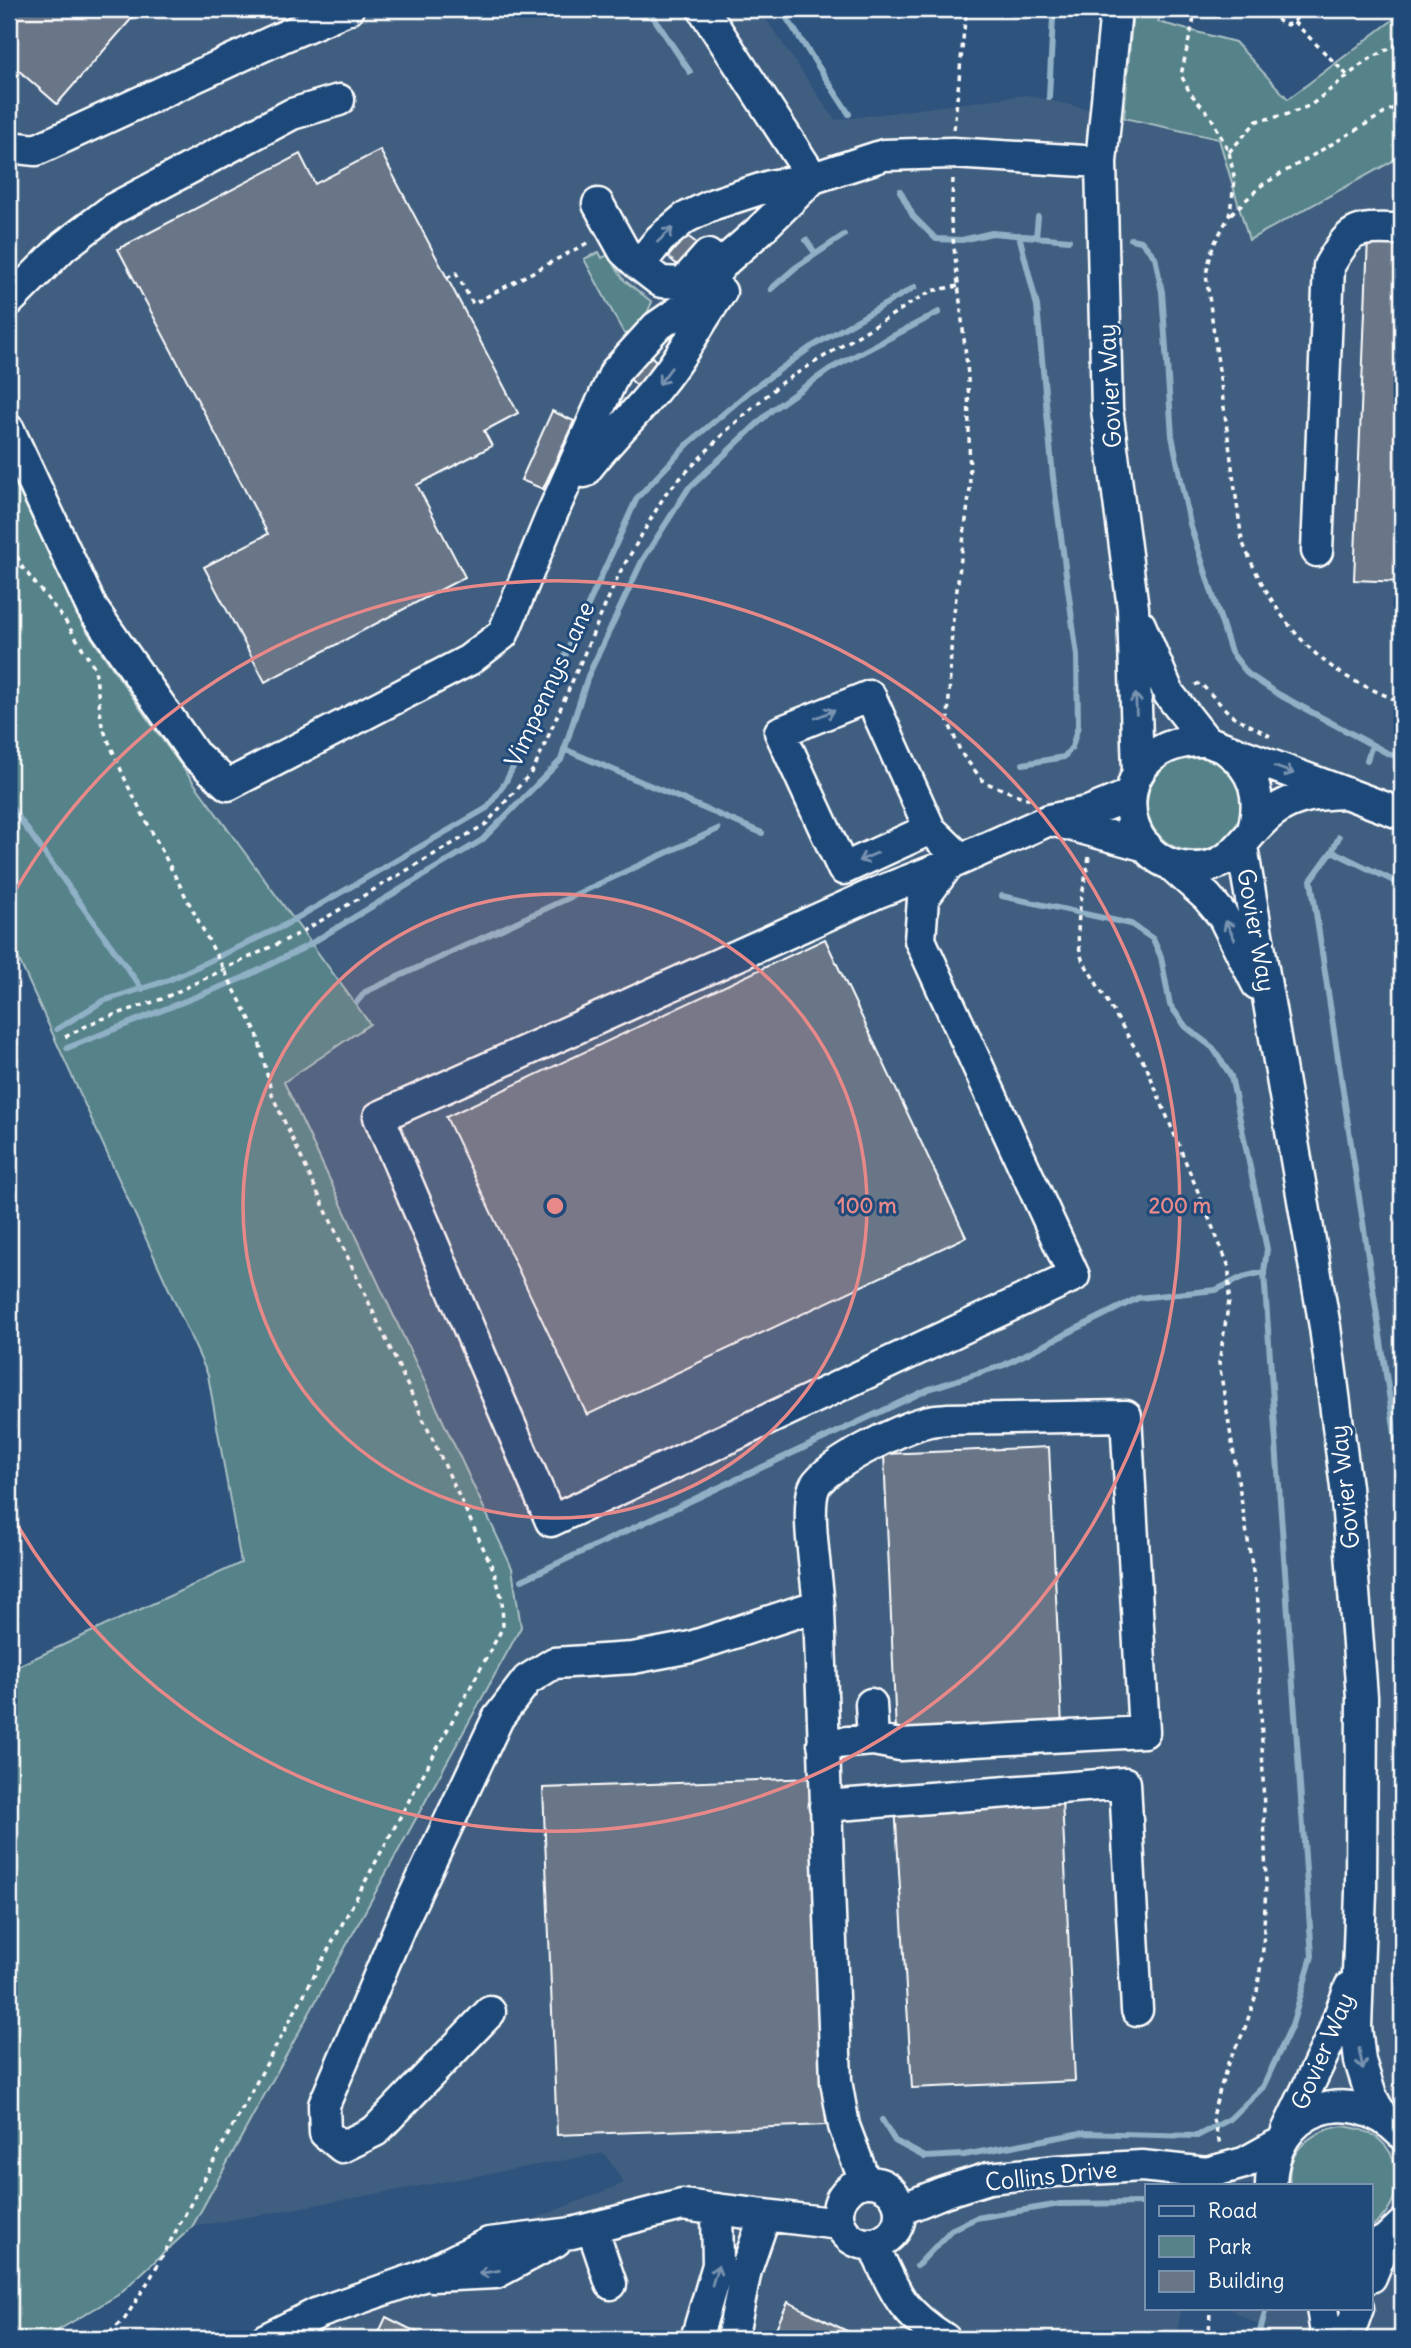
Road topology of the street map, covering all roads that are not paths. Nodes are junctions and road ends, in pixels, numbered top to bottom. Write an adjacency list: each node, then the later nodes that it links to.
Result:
1 (348, 9): 5 (street)
2 (703, 9): 7 (street)
3 (1116, 9): 6 (street, Govier Way)
4 (339, 100): 13 (street)
5 (9, 147)
6 (1101, 162): 7 (street); 18 (street, Govier Way)
7 (813, 178): 9 (street); 12 (street, one-way to 7)
8 (598, 204): 12 (street)
9 (780, 210): 11 (street); 12 (street)
10 (1402, 229): 17 (street)
11 (758, 232): 14 (street); 16 (street, one-way to 16)
12 (650, 273): 14 (street)
13 (9, 302)
14 (656, 327): 16 (street)
15 (9, 430): 16 (street)
16 (552, 514)
17 (1317, 551)
18 (1133, 608): 19 (street, Govier Way); 20 (street, Govier Way, one-way to 18)
19 (1215, 744): 20 (street); 21 (street, one-way to 21); 25 (street)
20 (1134, 784): 22 (street); 26 (street)
21 (1345, 793): 23 (street); 25 (street)
22 (1042, 809): 26 (street); 27 (street)
23 (1402, 814)
24 (930, 829): 24 (street, one-way to 24); 27 (street)
25 (1247, 839): 28 (street); 29 (street, Govier Way)
26 (1146, 846): 28 (street)
27 (954, 862): 27 (street)
28 (1170, 864): 29 (street, Govier Way, one-way to 28)
29 (1272, 1013): 35 (street, Govier Way)
30 (819, 1605): 32 (street); 33 (street); 37 (street)
31 (871, 1704): 32 (street)
32 (873, 1740): 33 (street)
33 (823, 1744): 34 (street)
34 (825, 1806): 36 (street); 41 (street)
35 (1357, 1967): 38 (street, Govier Way, one-way to 38); 39 (street, Govier Way)
36 (1137, 2010)
37 (491, 2012)
38 (1394, 2125): 39 (street, Collins Drive)
39 (1283, 2138): 40 (street, Collins Drive); 42 (street, Govier Way)
40 (1216, 2179): 44 (street, Collins Drive)
41 (864, 2182): 44 (street); 46 (street)
42 (1270, 2184)
43 (718, 2209): 45 (street); 47 (street); 55 (street, one-way to 43)
44 (900, 2210): 49 (street)
45 (765, 2215): 46 (street); 56 (street)
46 (839, 2224): 49 (street)
47 (582, 2230): 51 (street); 54 (street)
48 (1386, 2238): 50 (street)
49 (873, 2244): 57 (street)
50 (1372, 2274)
51 (611, 2284)
52 (1322, 2310): 58 (street)
53 (1357, 2310): 59 (street)
54 (266, 2339)
55 (696, 2339)
56 (732, 2339)
57 (945, 2339)
58 (1327, 2339)
59 (1346, 2339)

